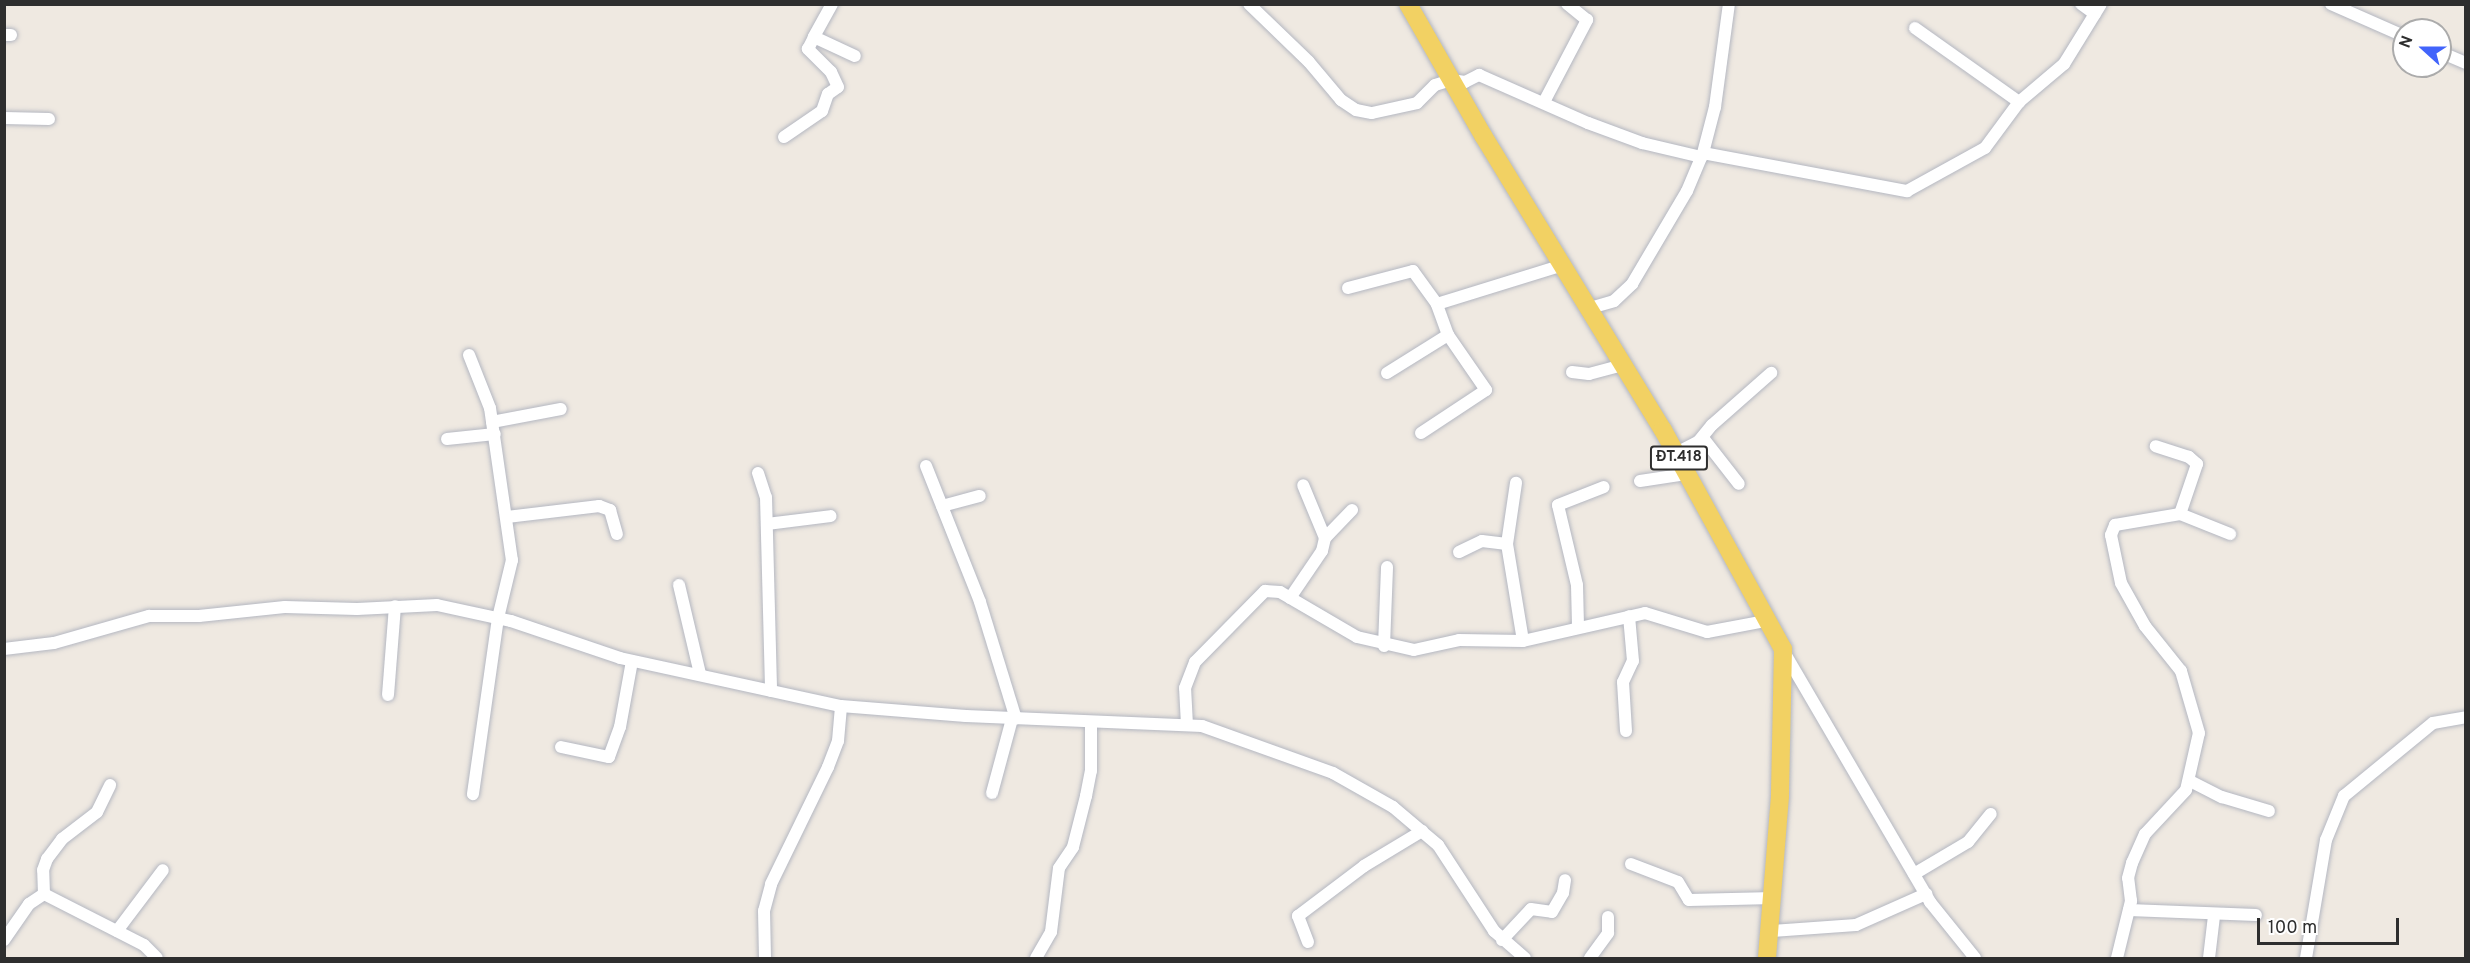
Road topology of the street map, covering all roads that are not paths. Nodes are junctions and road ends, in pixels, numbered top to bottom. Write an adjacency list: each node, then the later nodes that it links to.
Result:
1 (832, 4): 11 (street)
2 (1250, 4): 15 (street)
3 (1408, 4): 15 (main road, ĐT.418)
4 (1567, 4): 16 (street)
5 (1729, 4): 21 (street)
6 (2081, 4): 8 (street)
7 (2331, 4): 10 (street)
8 (2098, 9): 17 (street)
9 (1916, 28): 17 (street)
10 (2392, 31)
11 (814, 37): 12 (street); 20 (street)
12 (855, 56)
13 (2452, 57): 14 (street)
14 (2466, 63)
15 (1451, 80): 16 (street); 22 (main road, ĐT.418)
16 (1544, 102): 21 (street)
17 (2019, 102): 21 (street)
18 (4, 118): 19 (street)
19 (49, 119)
20 (784, 137)
21 (1702, 155): 25 (street)
22 (1563, 265): 24 (street); 25 (main road, ĐT.418)
23 (1348, 288): 24 (street)
24 (1437, 304): 26 (street)
25 (1590, 308): 28 (main road, ĐT.418)
26 (1448, 335): 30 (street); 34 (street)
27 (469, 354): 33 (street)
28 (1623, 365): 29 (street); 38 (main road, ĐT.418)
29 (1572, 372)
30 (1387, 373)
31 (1771, 373): 35 (street)
32 (561, 409): 33 (street)
33 (494, 428): 36 (street); 52 (street)
34 (1421, 433)
35 (1703, 438): 38 (street); 44 (street)
36 (447, 439)
37 (2156, 446): 50 (street)
38 (1676, 453): 41 (main road, ĐT.418)
39 (926, 466): 48 (street)
40 (758, 473): 53 (street)
41 (1688, 474): 42 (street); 65 (main road, ĐT.418)
42 (1640, 481)
43 (1516, 483): 57 (street)
44 (1739, 484)
45 (1303, 485): 56 (street)
46 (1604, 488): 66 (street)
47 (980, 496): 48 (street)
48 (942, 506): 77 (street)
49 (1352, 510): 56 (street)
50 (2181, 514): 55 (street); 82 (street)
51 (831, 516): 53 (street)
52 (507, 517): 54 (street); 64 (street)
53 (767, 524): 73 (street)
54 (617, 534)
55 (2230, 534)
56 (1325, 538): 61 (street)
57 (1507, 544): 58 (street); 67 (street)
58 (1459, 552)
59 (1387, 567): 68 (street)
60 (679, 585): 72 (street)
61 (1290, 598): 68 (street); 79 (street)
62 (395, 606): 64 (street); 69 (street); 74 (street)
63 (1629, 616): 65 (street); 66 (street); 80 (street)
64 (498, 618): 71 (street); 85 (street)
65 (1766, 621): 70 (main road, ĐT.418)
66 (1578, 626): 67 (street)
67 (1523, 641): 68 (street)
68 (1384, 646)
69 (4, 649)
70 (1783, 649): 91 (street); 95 (main road)
71 (632, 661): 72 (street); 81 (street)
72 (700, 674): 73 (street)
73 (771, 691): 75 (street)
74 (388, 695)
75 (841, 706): 77 (street); 106 (street)
76 (2466, 717): 114 (street)
77 (1014, 719): 78 (street); 84 (street)
78 (1091, 723): 79 (street); 107 (street)
79 (1186, 725): 88 (street)
80 (1626, 731)
81 (561, 747)
82 (2190, 781): 86 (street); 96 (street)
83 (110, 785): 93 (street)
84 (992, 793)
85 (473, 794)
86 (2269, 811)
87 (1991, 814): 91 (street)
88 (1422, 831): 103 (street); 104 (street)
89 (1630, 864): 95 (street)
90 (163, 870): 100 (street)
91 (1914, 874): 94 (street)
92 (1565, 880): 103 (street)
93 (44, 894): 100 (street); 102 (street)
94 (1926, 894): 101 (street); 111 (street)
95 (1774, 898): 101 (main road)
96 (2129, 910): 98 (street); 112 (street)
97 (2256, 915): 98 (street)
98 (2214, 916): 113 (street)
99 (1608, 917): 109 (street)
100 (117, 931): 105 (street)
101 (1772, 931): 110 (main road)
102 (4, 940)
103 (1502, 940): 108 (street)
104 (1308, 942)
105 (156, 958)
106 (765, 958)
107 (1036, 958)
108 (1525, 958)
109 (1590, 958)
110 (1767, 958)
111 (1975, 958)
112 (2117, 958)
113 (2209, 958)
114 (2306, 958)

